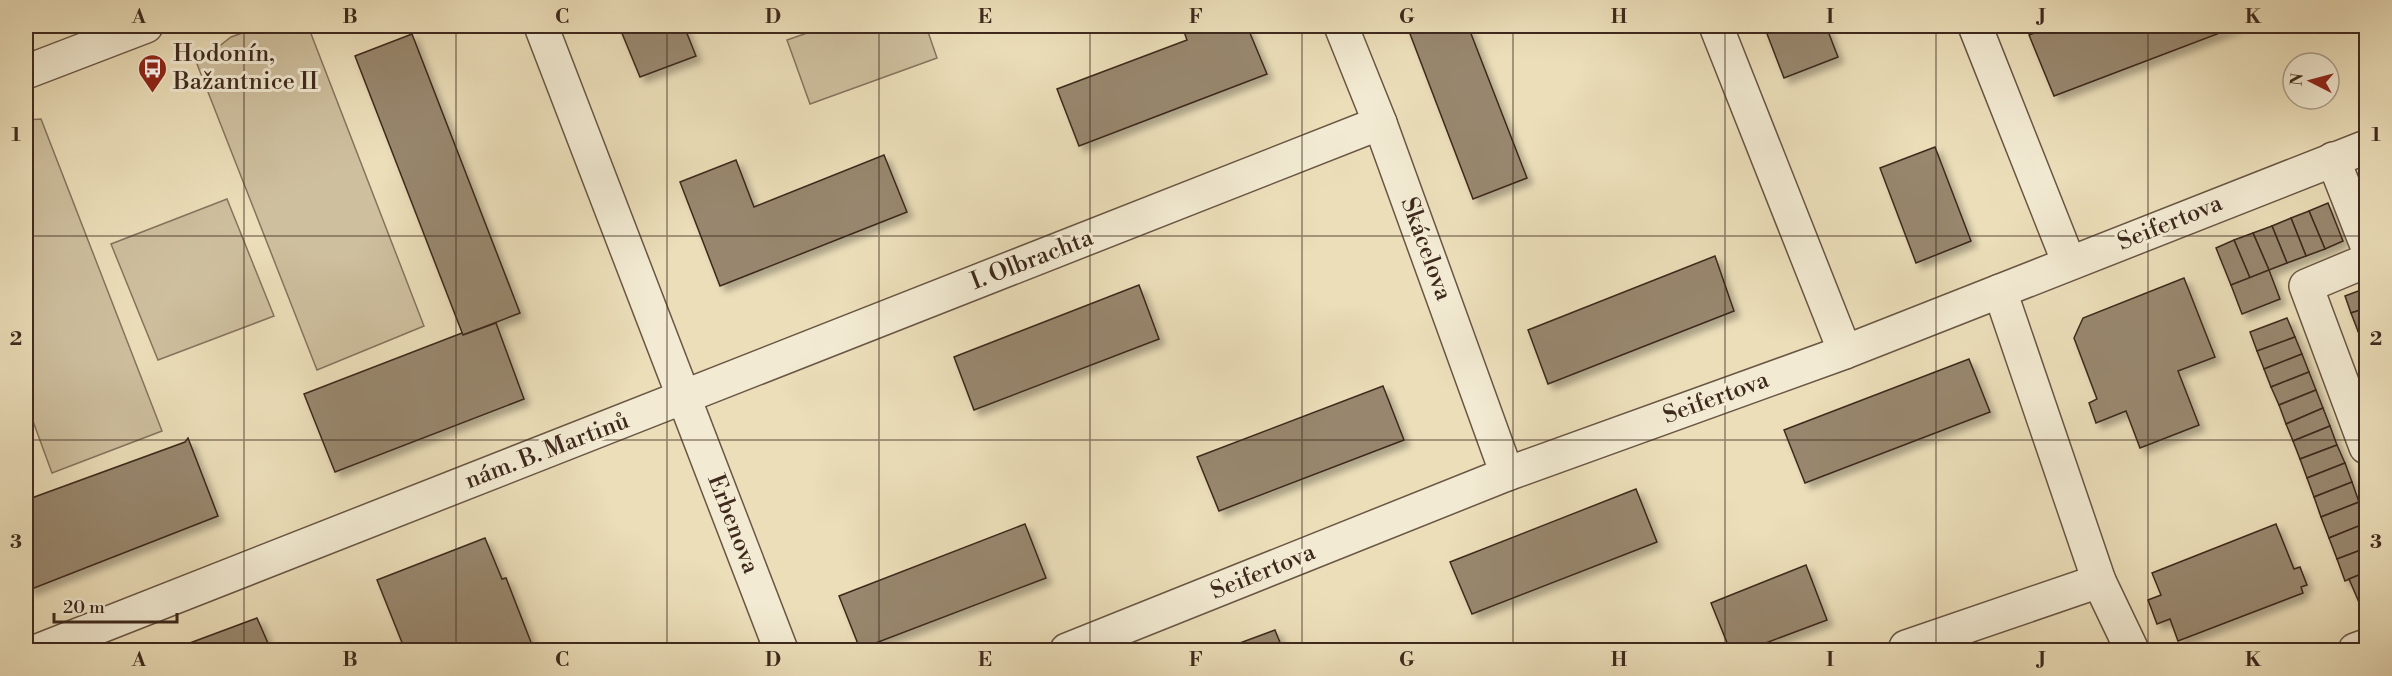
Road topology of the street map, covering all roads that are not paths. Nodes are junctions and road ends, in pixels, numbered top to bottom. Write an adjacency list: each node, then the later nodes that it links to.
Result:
1 (146, 26): 6 (street)
2 (542, 26): 15 (street)
3 (1341, 26): 7 (street, Skácelova)
4 (1716, 26): 14 (street)
5 (1975, 26): 12 (street)
6 (26, 72)
7 (1380, 123): 15 (street, I. Olbrachta); 17 (street, Skácelova)
8 (2367, 147): 9 (street, Seifertova)
9 (2333, 159): 10 (street); 12 (street, Seifertova)
10 (2367, 243)
11 (2367, 261): 16 (street)
12 (2069, 263): 13 (street, Seifertova)
13 (2000, 291): 14 (street, Seifertova); 18 (street)
14 (1845, 352): 17 (street, Seifertova)
15 (684, 397): 20 (street, nám. B. Martinů); 21 (street, Erbenova)
16 (2367, 447)
17 (1507, 474): 22 (street, Seifertova)
18 (2099, 581): 23 (street); 24 (street)
19 (2367, 646): 25 (street)
20 (40, 651)
21 (781, 651)
22 (1067, 651)
23 (1905, 651)
24 (2132, 651)
25 (2355, 651)

